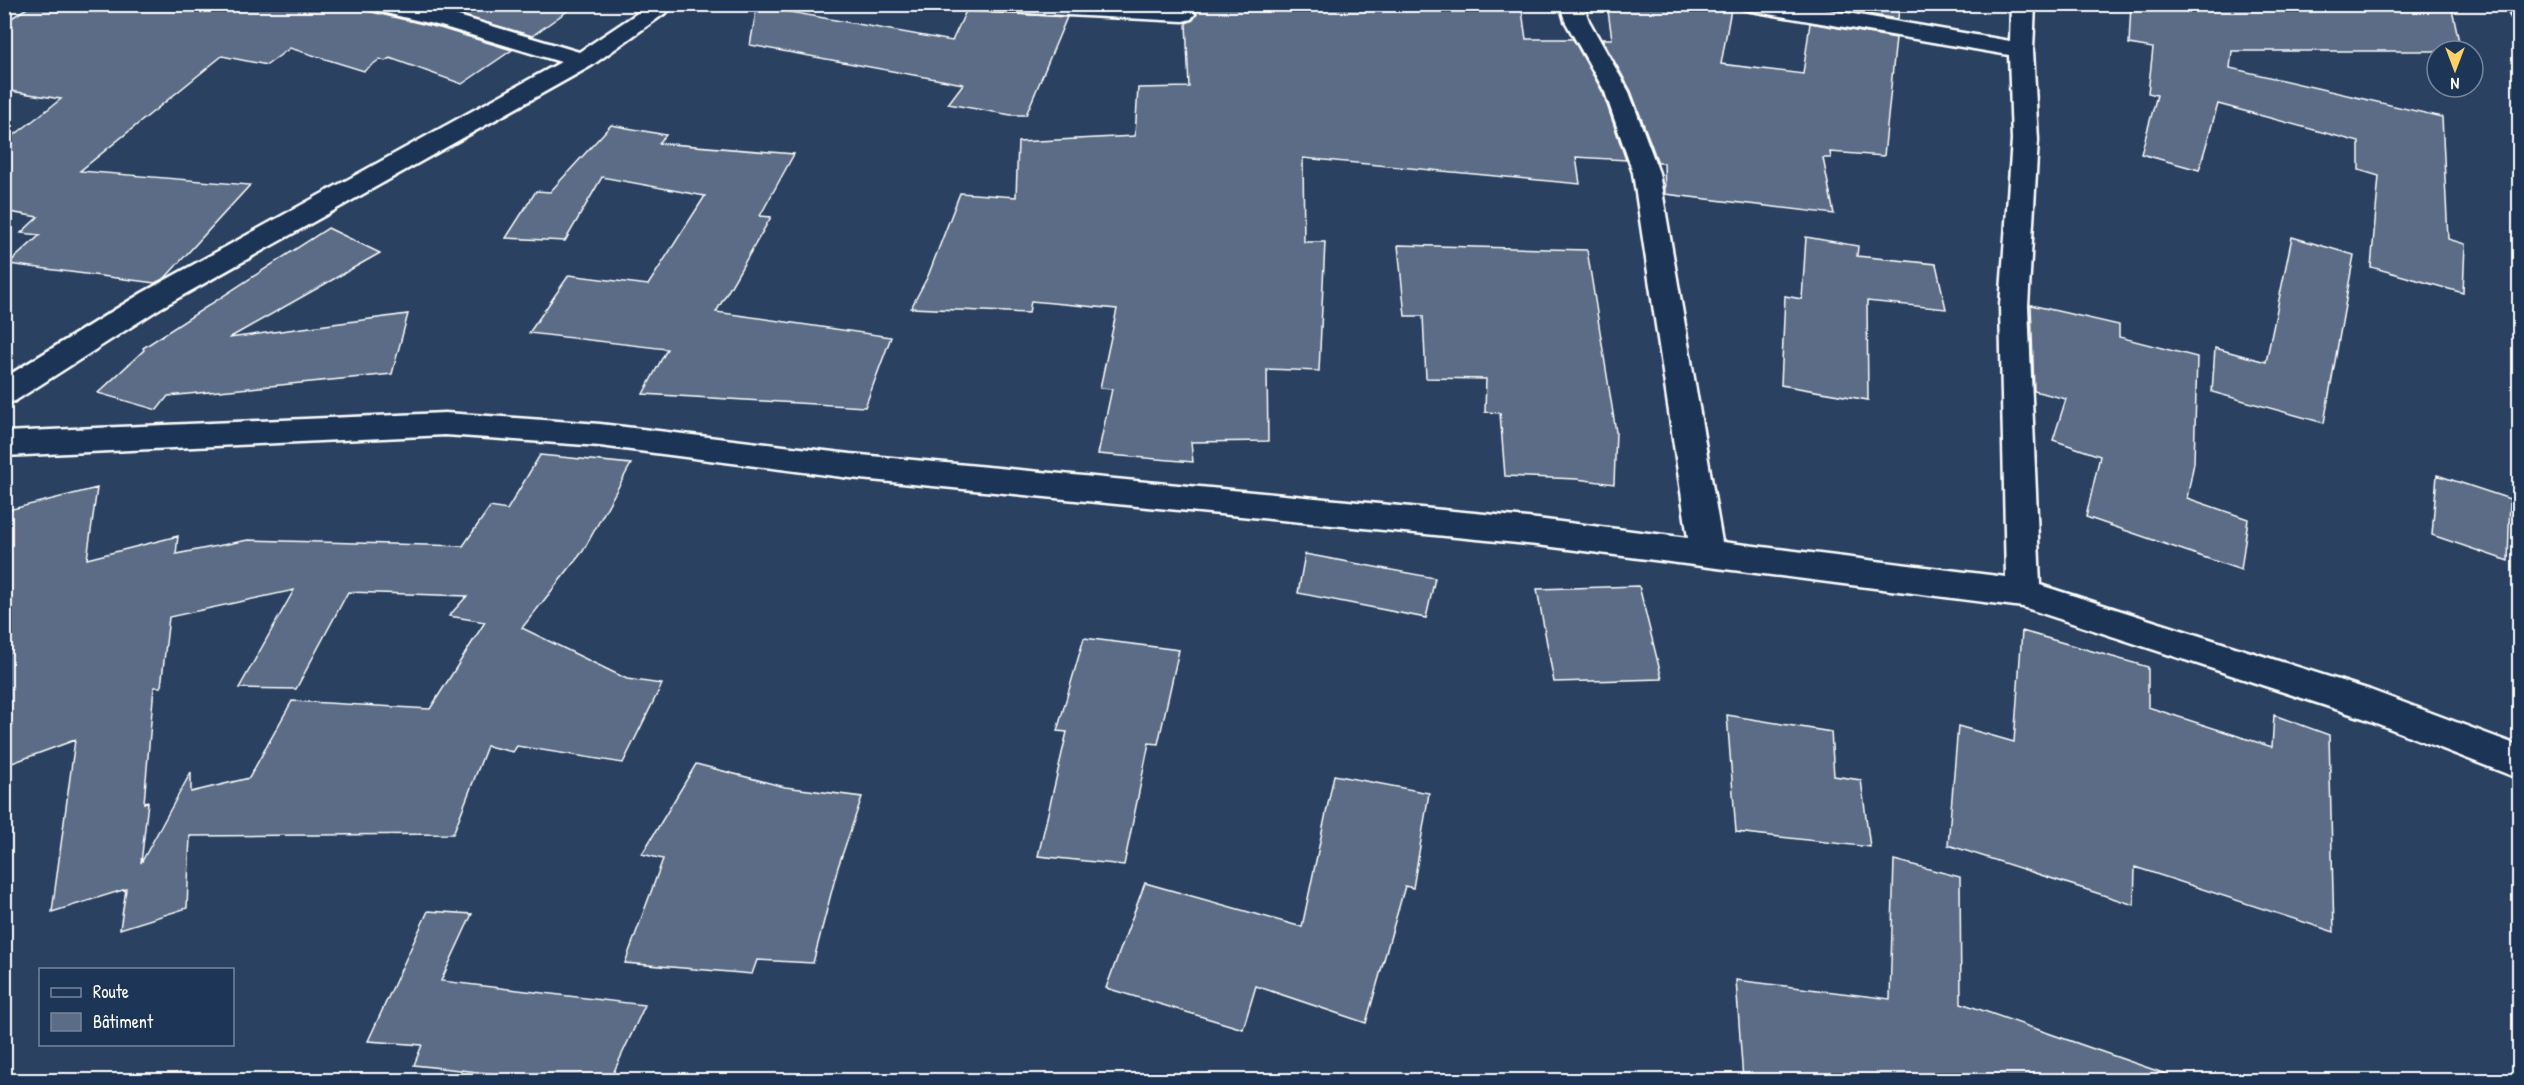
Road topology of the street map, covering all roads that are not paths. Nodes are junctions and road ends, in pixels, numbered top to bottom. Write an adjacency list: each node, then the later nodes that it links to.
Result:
1 (377, 4): 11 (street)
2 (667, 4): 11 (street)
3 (992, 4): 9 (street)
4 (1571, 4): 14 (street)
5 (1751, 4): 10 (street)
6 (2023, 4): 10 (street)
7 (2516, 4): 8 (street)
8 (2520, 12)
9 (1183, 15)
10 (2021, 50): 15 (street)
11 (582, 61): 12 (street)
12 (4, 393)
13 (4, 444): 14 (street)
14 (1707, 553): 15 (street)
15 (2023, 593): 16 (street)
16 (2520, 763)

